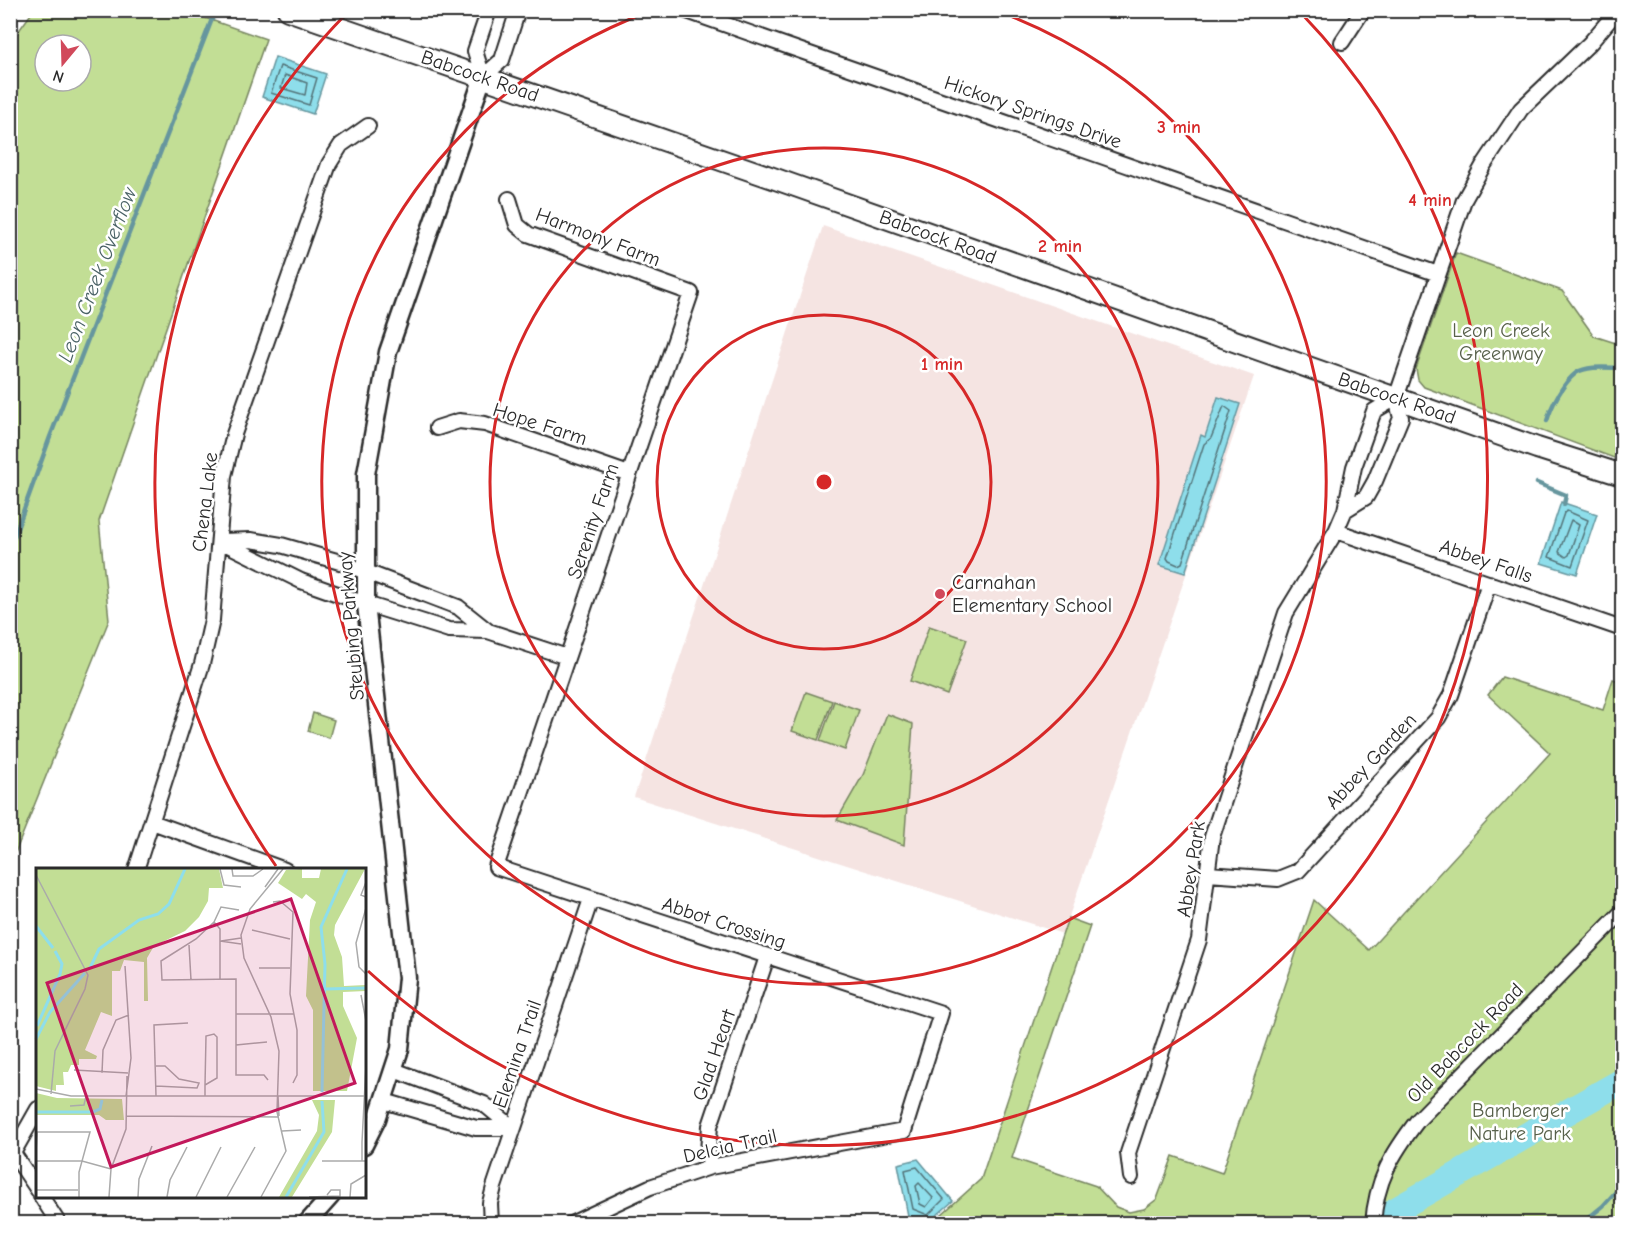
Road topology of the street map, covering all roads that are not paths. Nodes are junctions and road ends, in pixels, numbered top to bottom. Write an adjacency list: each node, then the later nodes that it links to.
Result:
1 (288, 10): 8 (main road, Babcock Road)
2 (489, 10): 8 (street)
3 (518, 10): 8 (street)
4 (684, 10): 11 (street, Hickory Springs Drive)
5 (1364, 10): 7 (street)
6 (1618, 10): 11 (street)
7 (1342, 42)
8 (483, 77): 13 (main road, Babcock Road); 20 (street, Steubing Parkway)
9 (368, 126): 19 (street, Chena Lake)
10 (509, 199): 12 (street, Harmony Farm)
11 (1438, 274): 13 (street)
12 (691, 293): 15 (street, Serenity Farm)
13 (1396, 398): 16 (main road, Babcock Road); 17 (street, Abbey Park); 17 (street)
14 (437, 428): 15 (street, Hope Farm)
15 (629, 474): 25 (street, Serenity Farm)
16 (1623, 475)
17 (1345, 510): 18 (street, Abbey Park)
18 (1336, 531): 21 (street, Abbey Falls); 32 (street, Abbey Park)
19 (220, 541): 20 (street); 22 (street); 28 (street, Chena Lake)
20 (365, 571): 22 (street, Steubing Parkway); 24 (street)
21 (1489, 582): 23 (street, Abbey Falls); 32 (street, Abbey Garden)
22 (366, 604): 24 (street); 36 (street, Steubing Parkway)
23 (1623, 629)
24 (488, 631): 25 (street)
25 (567, 657): 27 (street, Serenity Farm)
26 (518, 757): 27 (street)
27 (531, 762): 29 (street, Serenity Farm)
28 (152, 822): 30 (street, Chena Lake); 31 (street)
29 (496, 867): 33 (street, Abbot Crossing)
30 (137, 868)
31 (279, 868)
32 (1208, 874): 43 (street, Abbey Park)
33 (591, 899): 35 (street, Abbot Crossing); 39 (street, Elemina Trail)
34 (1623, 912): 51 (street, Old Babcock Road)
35 (767, 957): 40 (street, Abbot Crossing); 42 (street, Glad Heart)
36 (394, 1070): 37 (street, Steubing Parkway); 39 (street)
37 (384, 1101): 39 (street); 41 (street, Steubing Parkway)
38 (36, 1113): 44 (street)
39 (513, 1128): 49 (street, Elemina Trail)
40 (904, 1131): 42 (street, Delcia Trail)
41 (366, 1141)
42 (710, 1167): 50 (street, Delcia Trail)
43 (1131, 1177)
44 (36, 1187)
45 (42, 1198): 47 (street)
46 (330, 1198): 48 (street)
47 (59, 1224)
48 (306, 1224)
49 (491, 1224)
50 (571, 1224)
51 (1372, 1224)

